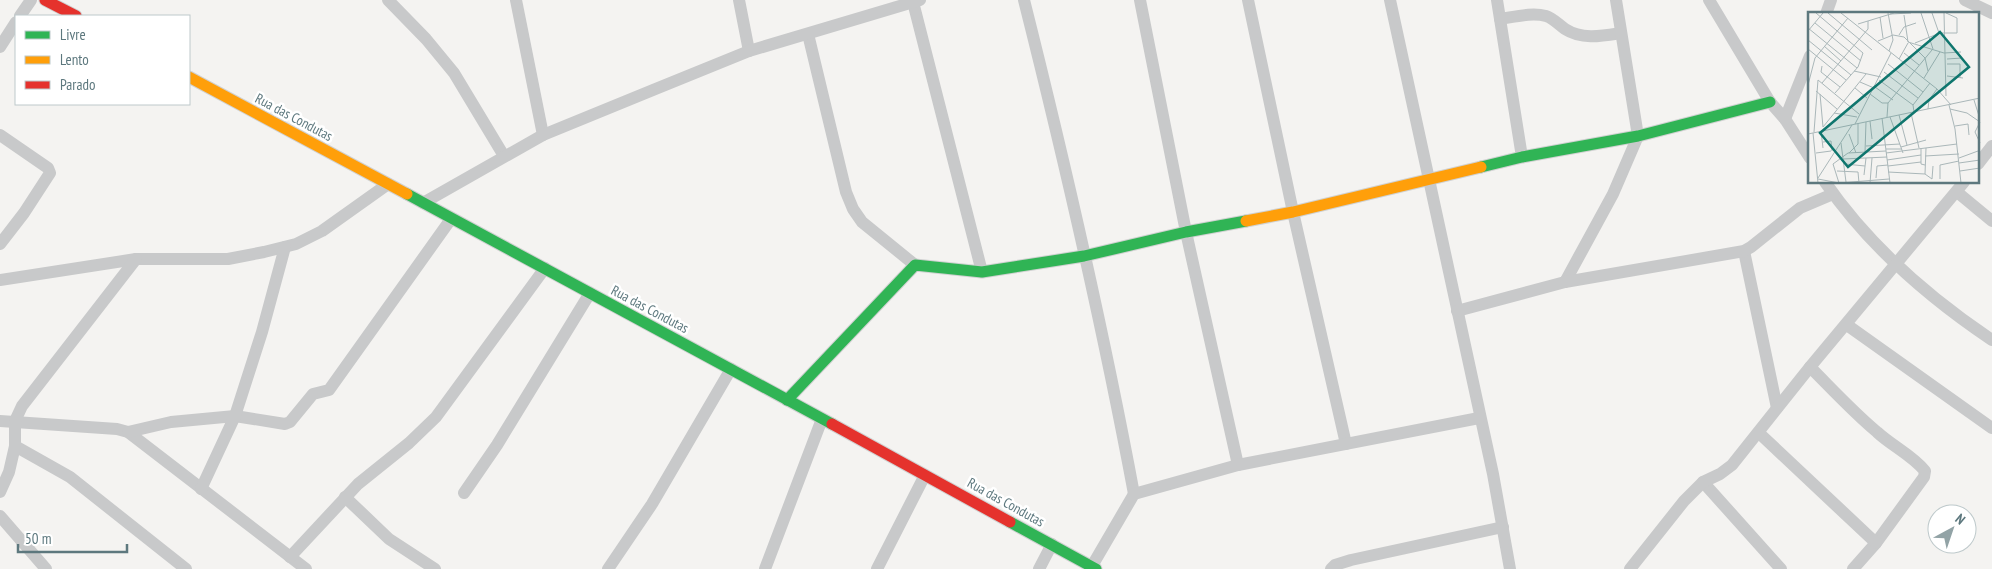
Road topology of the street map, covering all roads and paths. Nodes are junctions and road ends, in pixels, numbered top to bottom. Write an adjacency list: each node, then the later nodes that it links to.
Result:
1 (31, 0): 16 (street)
2 (388, 0): 33 (street)
3 (516, 0): 29 (street)
4 (738, 0): 23 (street)
5 (1024, 0): 49 (street)
6 (1140, 0): 45 (street)
7 (1248, 0): 42 (street)
8 (1390, 0): 36 (street)
9 (1496, 0): 18 (street)
10 (1616, 0): 20 (street)
11 (1709, 0): 26 (street)
12 (1831, 0): 15 (street)
13 (53, 2): 17 (street)
14 (910, 2): 21 (street); 54 (street)
15 (1827, 12)
16 (21, 15)
17 (74, 15)
18 (1500, 19): 20 (street); 34 (street)
19 (15, 24): 22 (street)
20 (1621, 33): 30 (street)
21 (808, 34): 23 (street); 51 (street)
22 (0, 47)
23 (749, 51): 29 (street)
24 (1808, 61): 27 (street)
25 (190, 78): 37 (street, Rua das Condutas)
26 (1770, 102): 27 (street); 30 (street)
27 (1785, 119): 32 (street)
28 (0, 135): 46 (street)
29 (543, 135): 33 (street)
30 (1638, 136): 34 (street); 56 (street)
31 (1990, 150): 35 (street)
32 (1808, 155)
33 (504, 156): 41 (street)
34 (1522, 157): 36 (street)
35 (1980, 162)
36 (1429, 181): 42 (street); 58 (street)
37 (388, 184): 41 (street, Rua das Condutas); 47 (street)
38 (1826, 184): 40 (street)
39 (1961, 187): 44 (street); 52 (street)
40 (1833, 194): 48 (street); 52 (street)
41 (423, 203): 43 (street, Rua das Condutas)
42 (1293, 212): 45 (street); 73 (street)
43 (451, 219): 53 (street, Rua das Condutas); 65 (street)
44 (1992, 222)
45 (1186, 232): 49 (street); 75 (street)
46 (0, 244)
47 (285, 247): 50 (street); 65 (street)
48 (1744, 251): 56 (street); 64 (street)
49 (1084, 256): 54 (street); 81 (street)
50 (136, 259): 55 (street); 69 (street)
51 (915, 265): 54 (street); 63 (street)
52 (1896, 266): 59 (street); 60 (street)
53 (545, 268): 57 (street, Rua das Condutas); 82 (street)
54 (982, 272)
55 (0, 280)
56 (1565, 282): 58 (street)
57 (590, 293): 62 (street, Rua das Condutas); 80 (street)
58 (1457, 311): 66 (street)
59 (1847, 325): 61 (street); 70 (street)
60 (1992, 340)
61 (1810, 367): 64 (street); 86 (street)
62 (732, 369): 63 (street, Rua das Condutas); 93 (street)
63 (788, 400): 67 (street, Rua das Condutas)
64 (1777, 408): 72 (street)
65 (235, 416): 71 (street); 78 (street)
66 (1479, 418): 73 (street); 84 (street)
67 (822, 419): 76 (street, Rua das Condutas); 94 (street)
68 (0, 421): 69 (street)
69 (15, 421): 71 (street); 74 (street)
70 (1992, 428)
71 (128, 432): 78 (street)
72 (1759, 434): 77 (street); 86 (street)
73 (1346, 444): 75 (street)
74 (15, 446): 79 (street); 90 (street)
75 (1238, 465): 81 (street)
76 (925, 475): 85 (street, Rua das Condutas); 95 (street)
77 (1703, 482): 99 (street); 100 (street)
78 (200, 489): 87 (street)
79 (0, 492)
80 (464, 493)
81 (1134, 494): 88 (street)
82 (345, 497): 87 (street); 92 (street)
83 (0, 516): 89 (street)
84 (1503, 527): 97 (street); 98 (street)
85 (1052, 544): 88 (street, Rua das Condutas); 96 (street)
86 (1876, 544): 101 (street)
87 (290, 557): 91 (street)
88 (1094, 568)
89 (46, 569)
90 (186, 569)
91 (306, 569)
92 (435, 569)
93 (608, 569)
94 (765, 569)
95 (877, 569)
96 (1039, 569)
97 (1331, 569)
98 (1510, 569)
99 (1630, 569)
100 (1781, 569)
101 (1853, 569)

